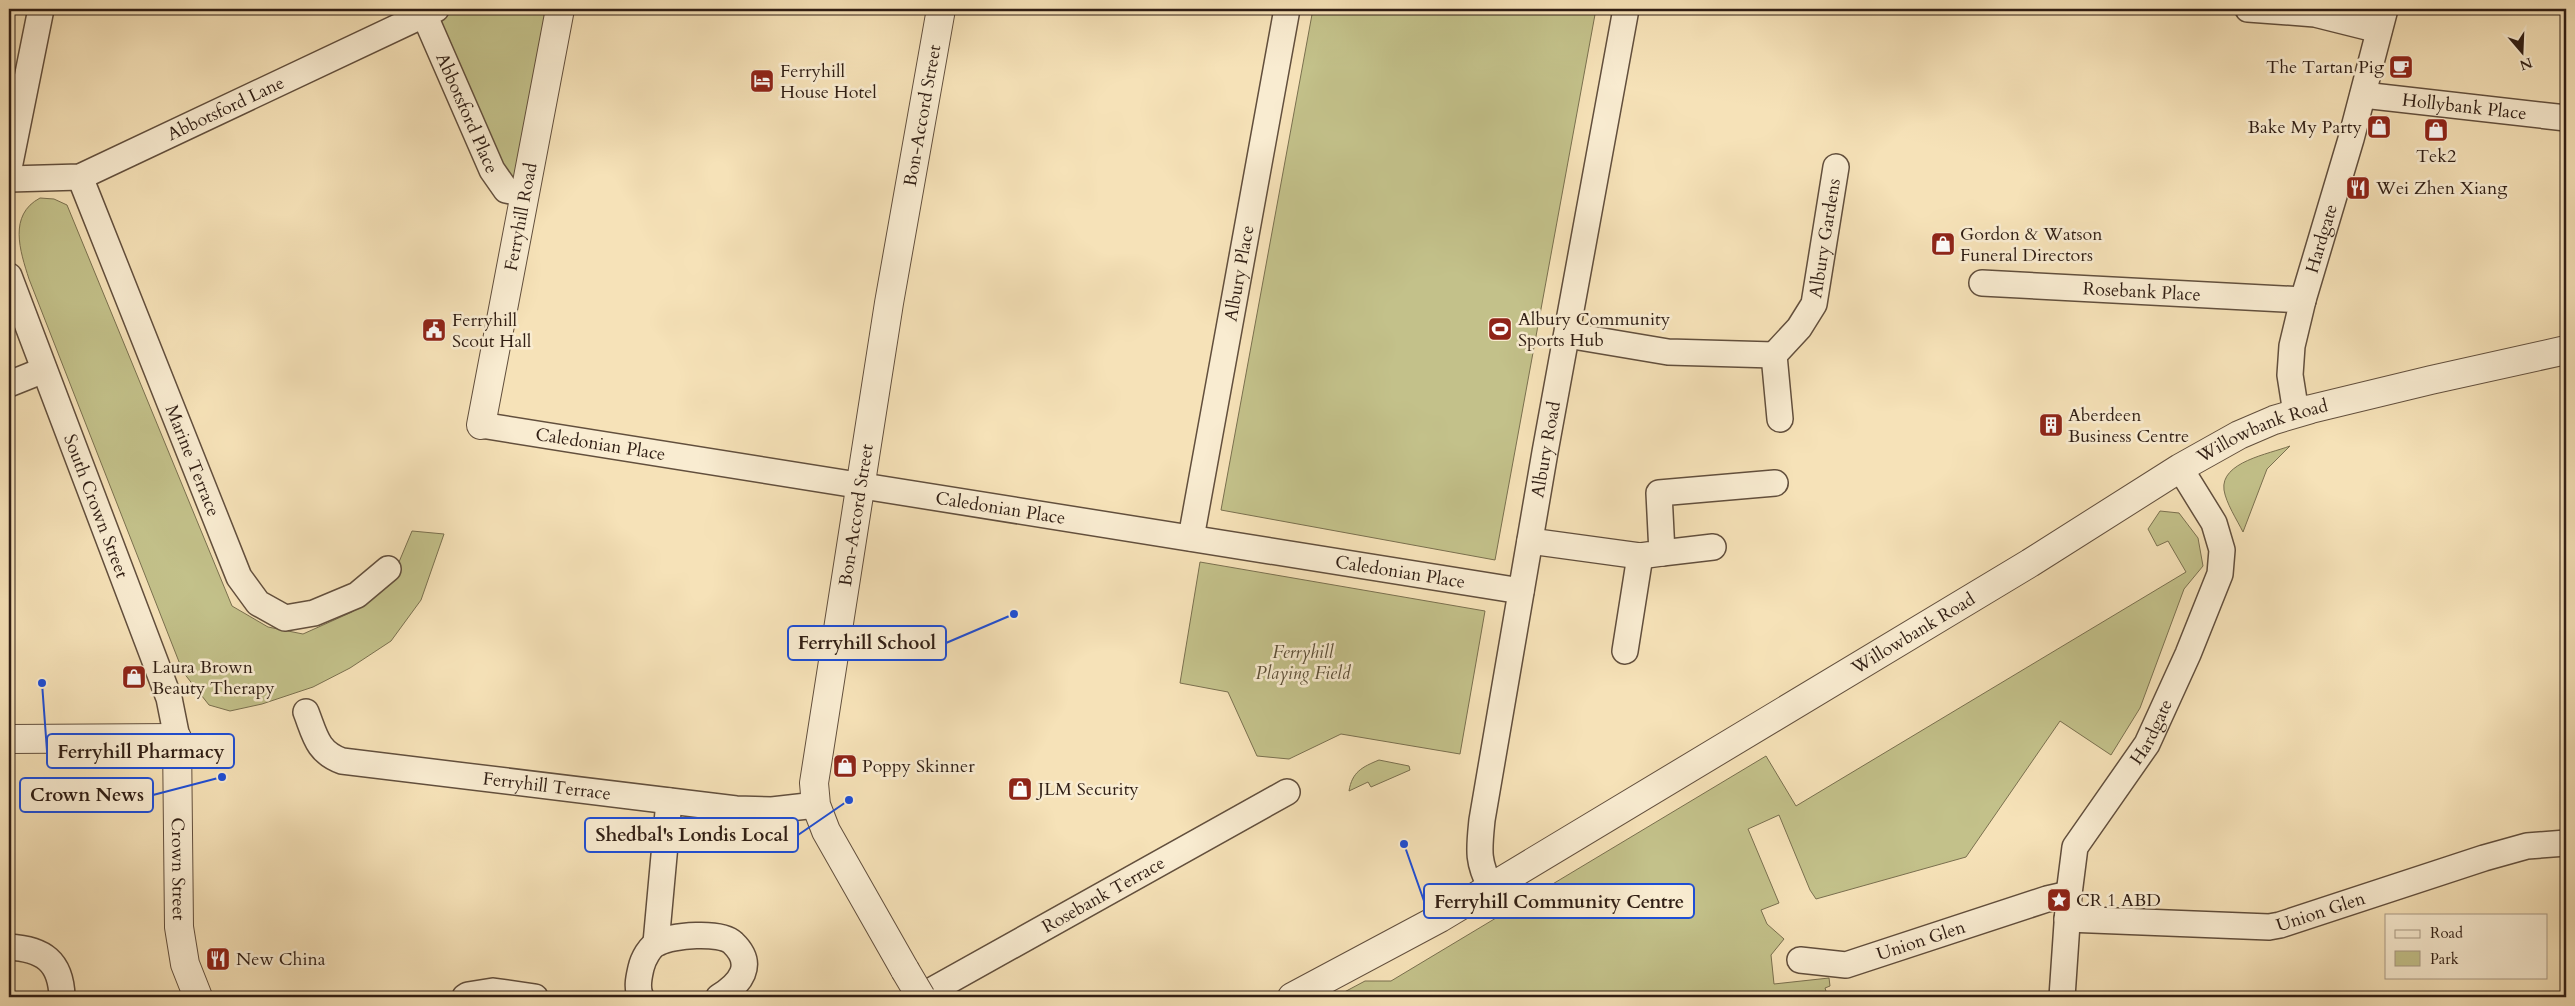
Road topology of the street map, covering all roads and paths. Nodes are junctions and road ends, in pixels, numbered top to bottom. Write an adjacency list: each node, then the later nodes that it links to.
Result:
1 (41, 9): 12 (street)
2 (560, 9): 15 (street, Ferryhill Road)
3 (942, 9): 29 (street, Bon-Accord Street)
4 (1288, 9): 30 (street, Albury Place)
5 (1626, 9): 19 (street, Albury Road)
6 (2248, 9): 8 (street)
7 (430, 12): 13 (street, Abbotsford Lane); 15 (street, Abbotsford Place)
8 (2382, 19): 9 (street, Hardgate)
9 (2363, 95): 10 (street, Hollybank Place); 18 (street, Hardgate)
10 (2566, 118)
11 (1836, 167): 21 (street, Albury Gardens)
12 (9, 168)
13 (80, 177): 14 (street, Abbotsford Lane); 34 (street, Marine Terrace)
14 (9, 179)
15 (525, 194): 26 (street, Ferryhill Road)
16 (9, 276): 22 (street, South Crown Street)
17 (1982, 282): 18 (street, Rosebank Place)
18 (2302, 300): 24 (street, Hardgate)
19 (1567, 335): 21 (street); 31 (street, Albury Road)
20 (2566, 350): 24 (street, Willowbank Road)
21 (1774, 355): 25 (street)
22 (44, 370): 23 (street); 38 (street, South Crown Street)
23 (9, 384)
24 (2296, 414): 27 (street, Willowbank Road)
25 (1780, 419)
26 (481, 425): 29 (street, Caledonian Place)
27 (2180, 468): 44 (street, Willowbank Road); 45 (street, Hardgate)
28 (1775, 482): 33 (street)
29 (860, 484): 30 (street, Caledonian Place); 42 (street, Bon-Accord Street)
30 (1191, 538): 35 (street, Caledonian Place)
31 (1530, 541): 33 (street); 35 (street, Albury Road)
32 (1713, 547): 33 (street)
33 (1651, 554): 36 (street)
34 (388, 569)
35 (1521, 591): 44 (street, Albury Road)
36 (1625, 651)
37 (306, 712): 41 (street, Ferryhill Terrace)
38 (177, 738): 39 (street); 51 (street, Crown Street)
39 (9, 739)
40 (1287, 792): 56 (street, Rosebank Terrace)
41 (669, 801): 42 (street, Ferryhill Terrace); 47 (street)
42 (816, 805): 56 (street, Bon-Accord Street, bridge)
43 (2566, 843): 46 (street, Union Glen)
44 (1491, 888): 57 (street, Willowbank Road)
45 (2069, 894): 46 (street, Hardgate); 49 (street, Union Glen)
46 (2067, 919): 58 (street, Hardgate)
47 (656, 943): 54 (street); 55 (street)
48 (9, 947): 50 (street)
49 (1800, 960)
50 (62, 997)
51 (198, 997)
52 (465, 997): 53 (street)
53 (535, 997)
54 (641, 997)
55 (719, 997)
56 (920, 997)
57 (1292, 997)
58 (2062, 997)

